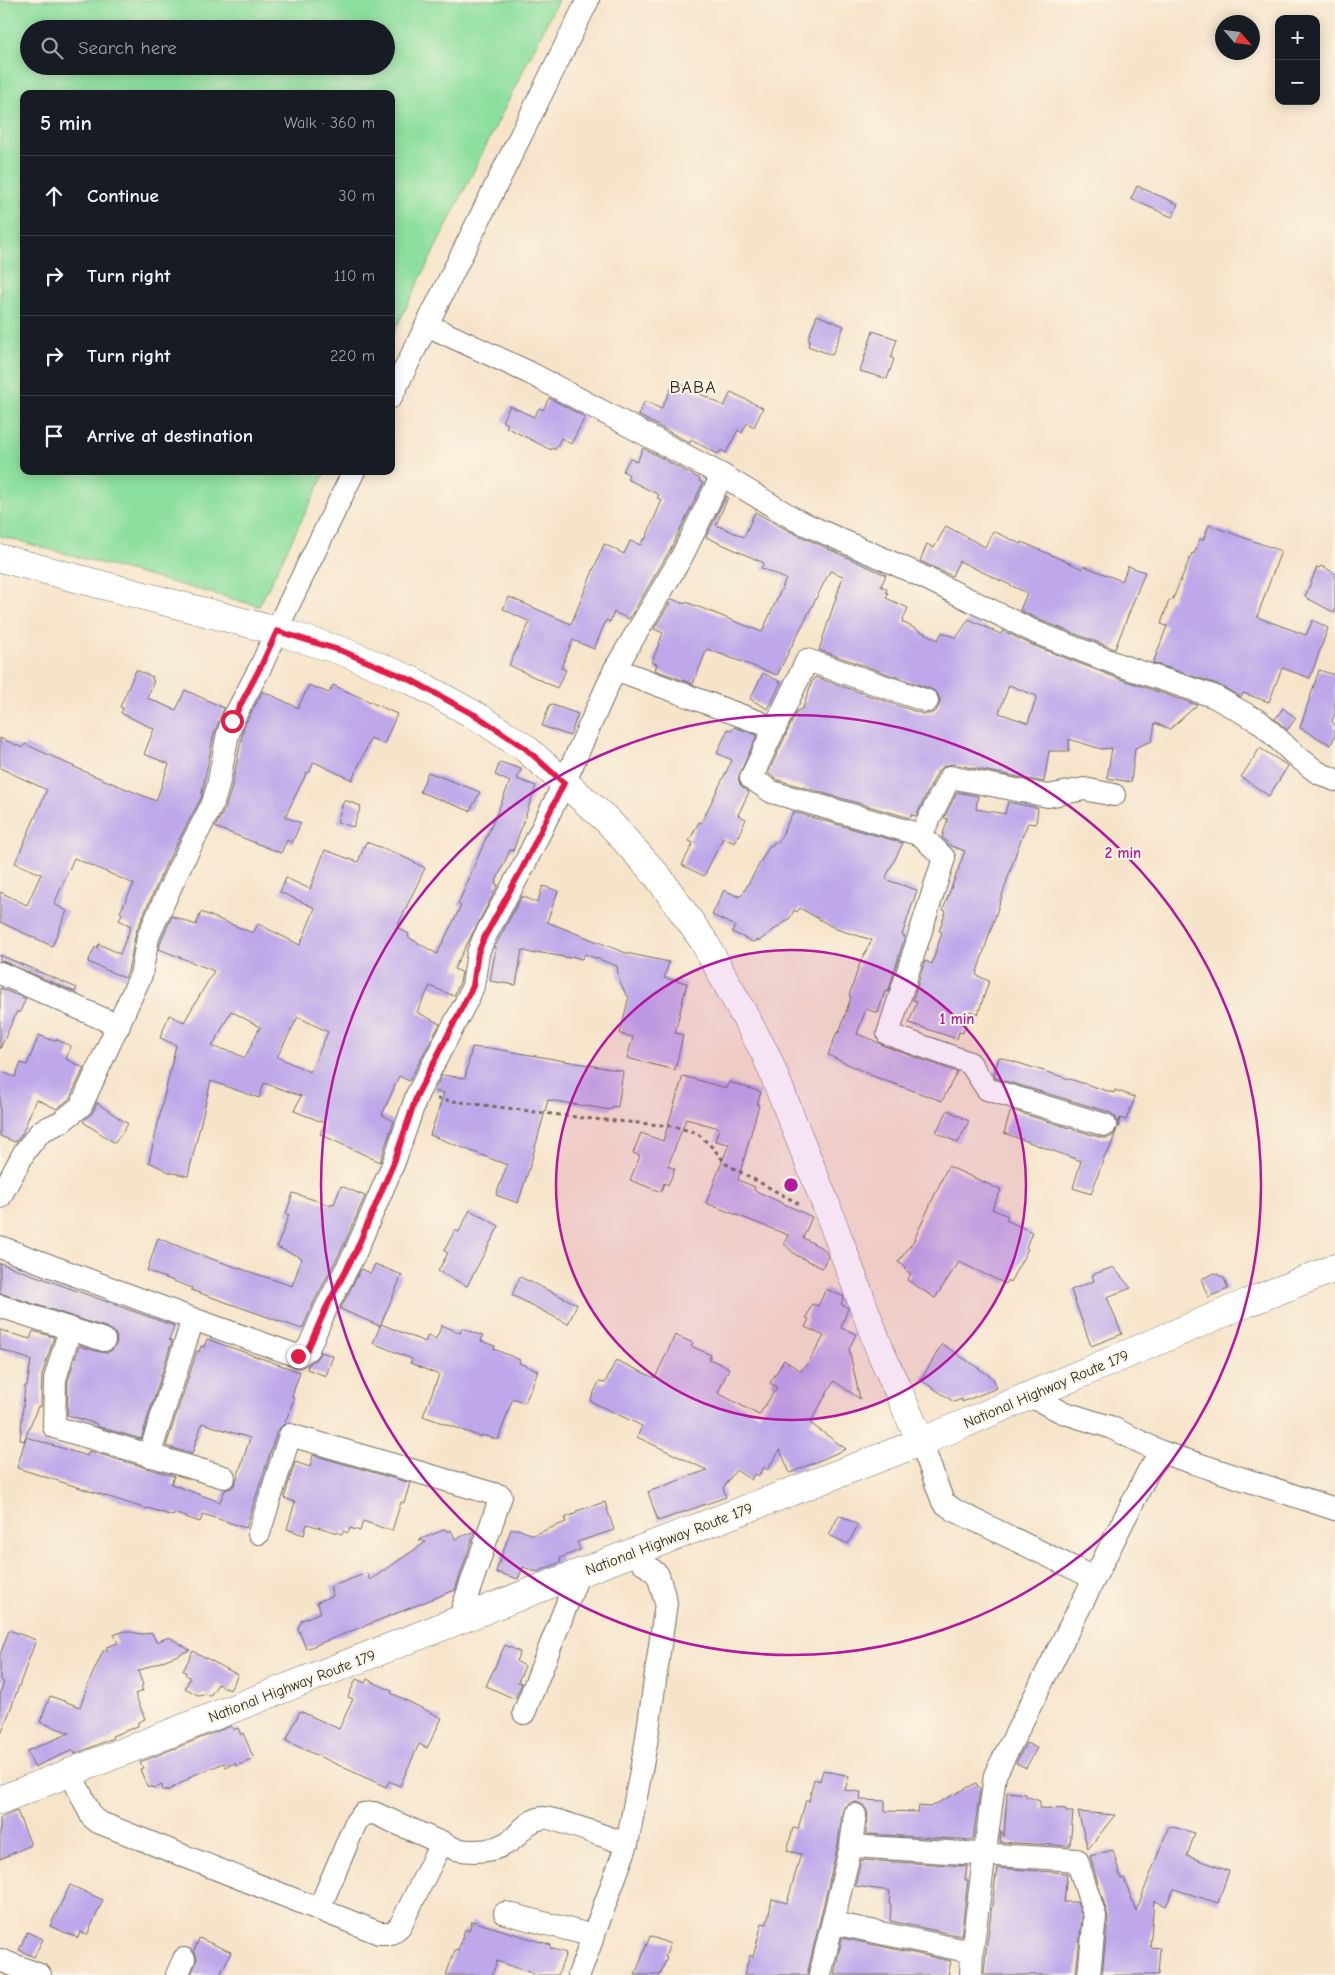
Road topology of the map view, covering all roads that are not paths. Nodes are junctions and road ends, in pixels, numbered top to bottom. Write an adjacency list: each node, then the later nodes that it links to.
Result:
1 (588, 0): 2 (street)
2 (427, 325): 3 (street); 5 (street)
3 (395, 389)
4 (352, 475): 7 (street)
5 (722, 475): 8 (street); 11 (street)
6 (0, 558): 7 (main road)
7 (277, 631): 12 (main road); 16 (street)
8 (615, 670): 10 (street); 12 (street)
9 (927, 701): 10 (street)
10 (774, 728): 14 (street)
11 (1335, 780)
12 (564, 783): 22 (street); 26 (main road)
13 (1114, 795): 14 (street)
14 (921, 834): 17 (street)
15 (0, 973): 16 (street)
16 (119, 1026): 18 (street)
17 (1105, 1125)
18 (0, 1197)
19 (0, 1246): 22 (street)
20 (1335, 1268): 25 (main road, National Highway Route 179)
21 (0, 1306): 23 (street)
22 (193, 1319): 28 (street)
23 (70, 1329): 24 (street); 28 (street)
24 (104, 1340)
25 (1030, 1396): 26 (main road, National Highway Route 179); 27 (street)
26 (921, 1442): 32 (main road, National Highway Route 179); 34 (street)
27 (1161, 1452): 30 (street); 34 (street)
28 (149, 1456): 29 (street)
29 (224, 1477)
30 (1335, 1509)
31 (259, 1533): 35 (street)
32 (632, 1553): 33 (main road, National Highway Route 179); 41 (street)
33 (579, 1573): 35 (main road, National Highway Route 179); 36 (street)
34 (1094, 1578): 43 (street)
35 (458, 1622): 37 (main road, National Highway Route 179)
36 (524, 1713)
37 (70, 1772): 38 (main road, National Highway Route 179); 44 (street)
38 (0, 1800)
39 (855, 1815): 42 (street)
40 (442, 1842): 41 (street); 44 (street); 44 (street)
41 (627, 1844): 47 (street)
42 (851, 1846): 43 (street); 46 (street)
43 (984, 1854): 48 (street); 54 (street)
44 (319, 1909)
45 (505, 1913): 47 (street)
46 (833, 1923): 48 (street); 52 (street)
47 (594, 1936): 51 (street)
48 (972, 1952): 53 (street)
49 (0, 1960): 50 (street)
50 (40, 1975)
51 (579, 1975)
52 (820, 1975)
53 (971, 1975)
54 (1089, 1975)

